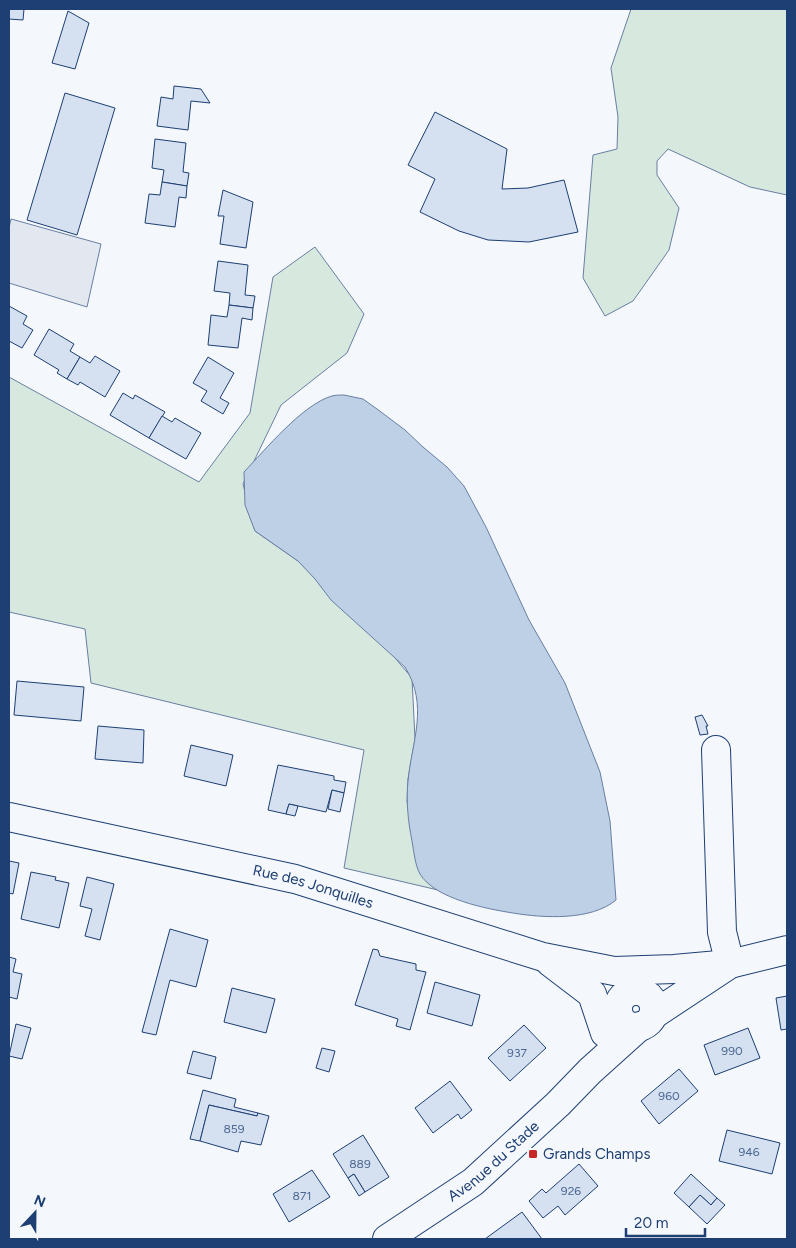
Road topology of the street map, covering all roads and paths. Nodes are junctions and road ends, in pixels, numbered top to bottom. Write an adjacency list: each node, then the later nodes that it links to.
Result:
1 (716, 750): 5 (street)
2 (9, 817): 4 (street, Rue des Jonquilles)
3 (787, 950): 5 (street, Rue des Jonquilles)
4 (543, 957): 7 (street, Rue des Jonquilles); 9 (street)
5 (730, 964): 6 (street, Rue des Jonquilles); 9 (street, Rue des Jonquilles)
6 (674, 969): 7 (street, Rue des Jonquilles); 8 (street, Rue des Jonquilles)
7 (614, 971): 8 (street, Rue des Jonquilles)
8 (639, 991): 9 (street)
9 (627, 1020): 10 (street, Avenue du Stade); 10 (street, Avenue du Stade)
10 (590, 1071): 11 (street, Avenue du Stade)
11 (387, 1239)

